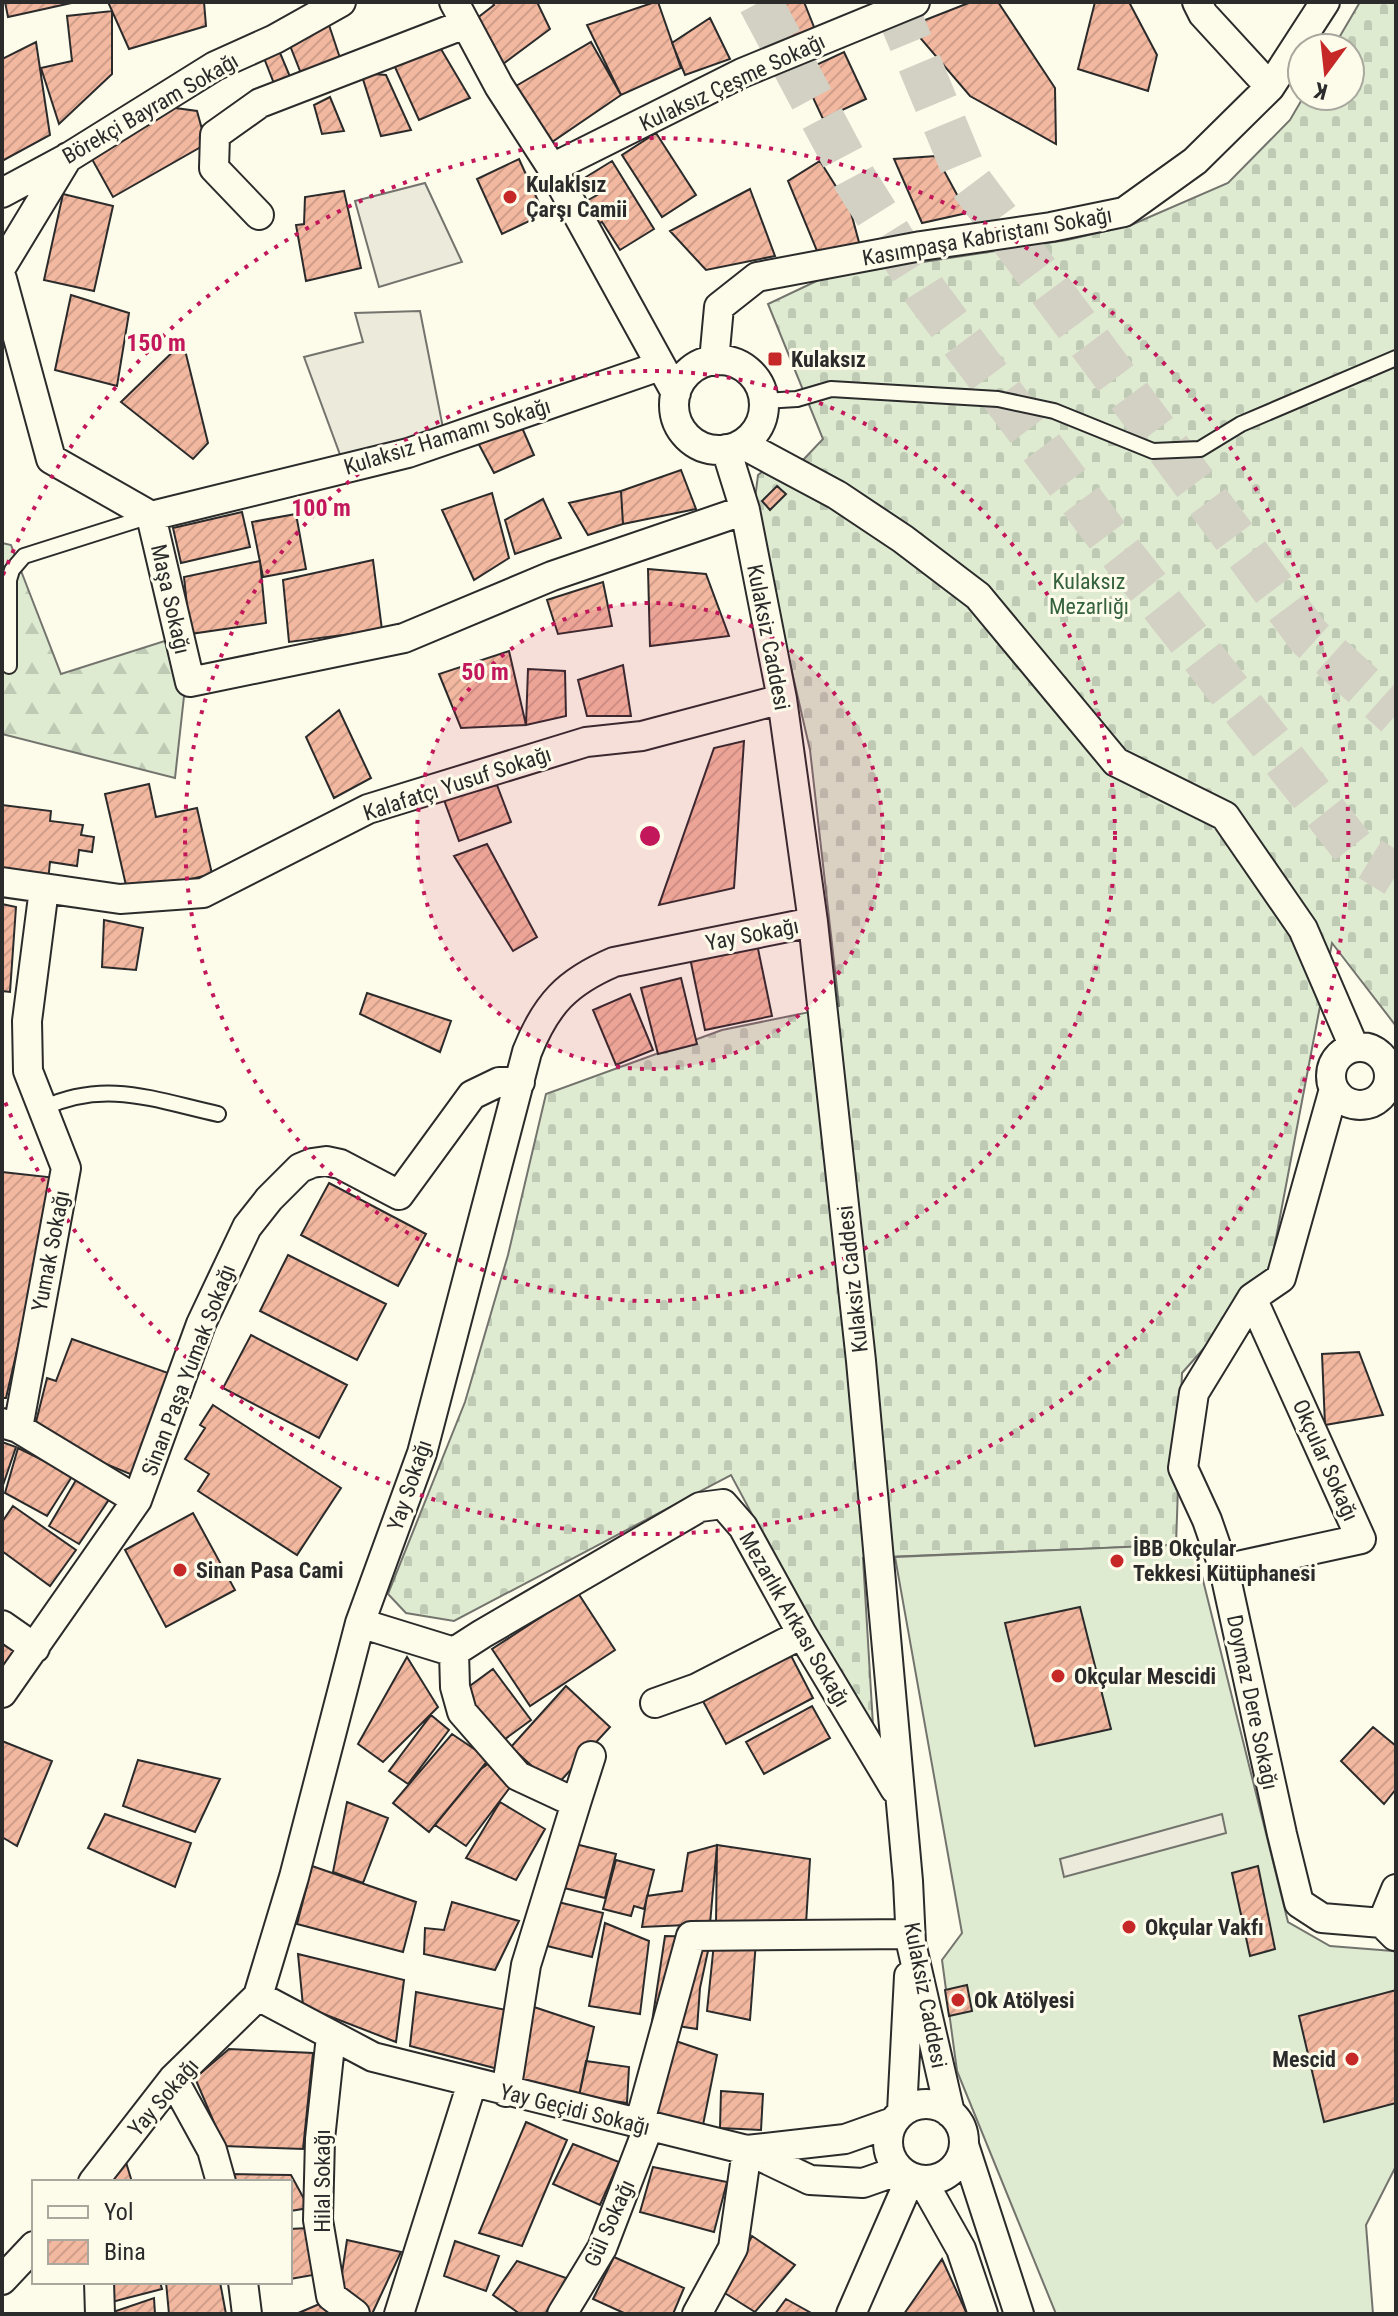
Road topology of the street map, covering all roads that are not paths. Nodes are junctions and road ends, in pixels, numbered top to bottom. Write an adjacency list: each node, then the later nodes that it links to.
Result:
1 (341, 2): 7 (street, Börekçi Bayram Sokağı)
2 (915, 2): 8 (street, Kulaksız Çeşme Sokağı)
3 (1197, 2): 6 (street)
4 (1325, 2): 6 (street, Kasımpaşa Kabristanı Sokağı)
5 (460, 13): 8 (street); 10 (street)
6 (1270, 87): 14 (street, Kasımpaşa Kabristanı Sokağı)
7 (69, 157): 9 (street, Börekçi Bayram Sokağı); 11 (street)
8 (552, 168): 15 (street)
9 (2, 193)
10 (259, 215)
11 (2, 266)
12 (2, 279): 20 (street)
13 (1396, 358): 17 (lane)
14 (714, 361): 16 (street); 17 (street)
15 (660, 366): 16 (street); 20 (street, Kulaksız Hamamı Sokağı)
16 (676, 393): 18 (street)
17 (764, 401): 18 (street)
18 (734, 447): 19 (street, Kulaksiz Caddesi); 26 (street)
19 (745, 510): 20 (street, Maşa Sokağı); 22 (street, Kulaksiz Caddesi)
20 (151, 516): 21 (lane)
21 (9, 666)
22 (782, 699): 24 (street, Kalafatçı Yusuf Sokağı); 25 (street, Kulaksiz Caddesi)
23 (2, 882): 24 (street, Kalafatçı Yusuf Sokağı)
24 (44, 889): 30 (street, Yumak Sokağı)
25 (813, 922): 27 (street, Yay Sokağı); 44 (street, Kulaksiz Caddesi)
26 (1354, 1047): 28 (street); 29 (street)
27 (520, 1082): 34 (street, Sinan Paşa Yumak Sokağı); 36 (street, Yay Sokağı)
28 (1334, 1089): 29 (street); 32 (street, Doymaz Dere Sokağı)
29 (1391, 1095)
30 (43, 1108): 31 (lane); 33 (street, Yumak Sokağı)
31 (218, 1114)
32 (1252, 1298): 35 (street, Doymaz Dere Sokağı); 35 (street, Okçular Sokağı)
33 (10, 1425): 34 (street)
34 (137, 1500): 39 (street, Sinan Paşa Yumak Sokağı)
35 (1224, 1569): 47 (street, Doymaz Dere Sokağı)
36 (360, 1623): 40 (street); 49 (street, Yay Sokağı)
37 (2, 1625): 39 (street)
38 (802, 1634): 40 (street, Mezarlık Arkası Sokağı); 42 (street); 44 (street, Mezarlık Arkası Sokağı)
39 (35, 1648): 41 (street, Sinan Paşa Yumak Sokağı)
40 (454, 1652): 45 (street)
41 (2, 1693)
42 (655, 1703)
43 (591, 1756): 45 (street)
44 (899, 1797): 48 (street, Kulaksiz Caddesi)
45 (576, 1803): 53 (street)
46 (1396, 1889): 47 (street)
47 (1389, 1930)
48 (911, 1938): 54 (street, Kulaksiz Caddesi); 55 (street); 56 (street, Gül Sokağı)
49 (258, 1996): 50 (street, Yay Geçidi Sokağı); 51 (street, Yay Sokağı)
50 (331, 2036): 52 (street, Yay Geçidi Sokağı); 68 (street, Hilal Sokağı)
51 (173, 2079): 60 (street, Yay Sokağı); 61 (street)
52 (472, 2083): 53 (street, Yay Geçidi Sokağı); 69 (street)
53 (506, 2092): 56 (street, Yay Geçidi Sokağı)
54 (950, 2113): 55 (street); 57 (street)
55 (897, 2117): 58 (street); 59 (street)
56 (644, 2126): 58 (street, Yay Geçidi Sokağı); 70 (street, Gül Sokağı)
57 (964, 2145): 59 (street); 74 (street)
58 (747, 2150): 59 (street, Yay Geçidi Sokağı); 71 (street)
59 (911, 2176): 72 (street); 73 (street)
60 (95, 2180)
61 (220, 2180)
62 (32, 2248): 63 (street)
63 (2, 2280)
64 (99, 2284): 66 (street)
65 (243, 2284): 67 (street)
66 (100, 2314)
67 (247, 2314)
68 (355, 2314)
69 (399, 2314)
70 (562, 2314)
71 (697, 2314)
72 (851, 2314)
73 (983, 2314)
74 (1019, 2314)

